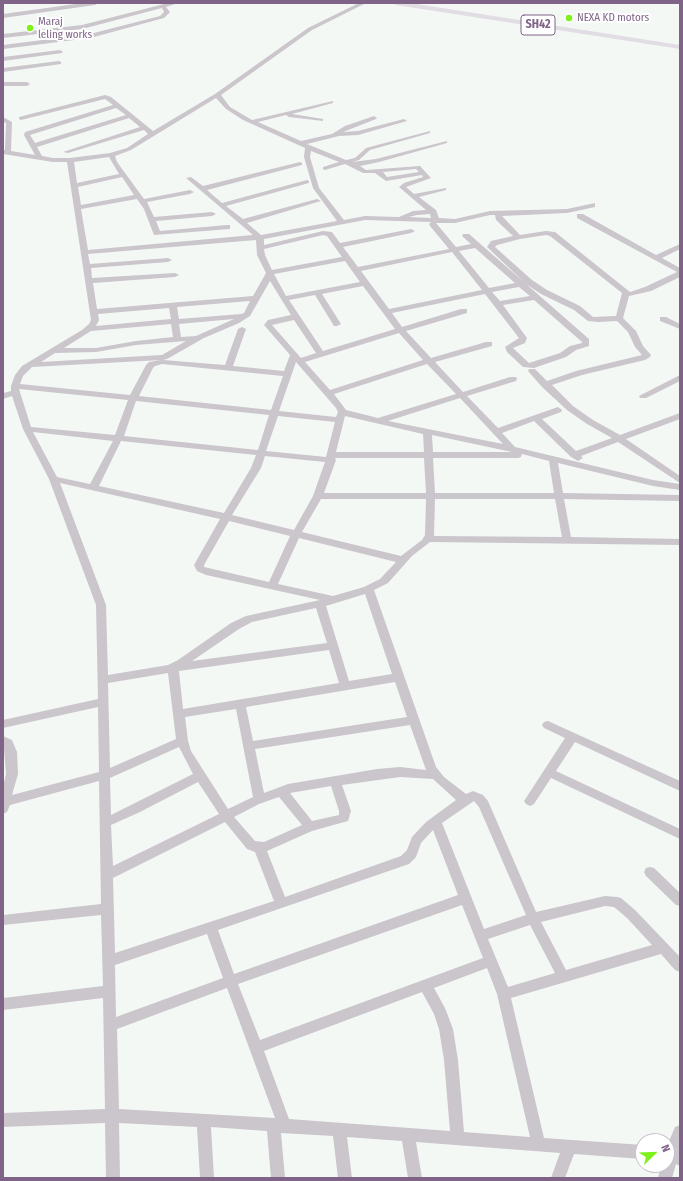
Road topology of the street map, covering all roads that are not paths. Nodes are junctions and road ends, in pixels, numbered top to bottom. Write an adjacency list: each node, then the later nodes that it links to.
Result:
1 (95, 3): 7 (street)
2 (155, 3): 6 (street)
3 (175, 3): 6 (street)
4 (363, 3): 19 (street)
5 (396, 3): 12 (main road, SH42)
6 (162, 7): 8 (street); 9 (street)
7 (3, 16)
8 (94, 24): 9 (street); 10 (street)
9 (106, 32): 11 (street)
10 (3, 36)
11 (3, 47)
12 (680, 47)
13 (60, 52): 14 (street)
14 (3, 59)
15 (59, 63): 16 (street)
16 (3, 70)
17 (3, 84): 18 (street)
18 (27, 84)
19 (211, 98): 31 (street); 35 (street)
20 (331, 102): 23 (street)
21 (118, 105): 22 (street); 24 (street); 28 (street)
22 (54, 110): 25 (street); 28 (street)
23 (281, 114): 29 (street); 31 (street)
24 (130, 116): 32 (street); 33 (street)
25 (21, 118)
26 (374, 118): 36 (street)
27 (3, 120): 42 (street)
28 (66, 120): 33 (street); 40 (street)
29 (321, 120)
30 (404, 121): 36 (street)
31 (251, 122): 38 (street)
32 (144, 128): 35 (street); 39 (street)
33 (79, 132): 39 (street); 40 (street)
34 (428, 132): 46 (street)
35 (152, 134): 43 (street)
36 (334, 135): 38 (street)
37 (445, 142): 48 (street)
38 (300, 143): 41 (street)
39 (92, 144): 43 (street); 44 (street)
40 (33, 146): 45 (street)
41 (308, 147): 46 (street); 70 (street)
42 (6, 152): 45 (street)
43 (108, 155): 44 (street); 50 (street)
44 (68, 156): 45 (street); 53 (street)
45 (36, 157)
46 (345, 162): 48 (street); 49 (street)
47 (300, 164): 54 (street)
48 (353, 165): 57 (street)
49 (325, 168)
50 (123, 175): 53 (street); 58 (street)
51 (189, 178): 54 (street)
52 (307, 182): 60 (street)
53 (74, 186): 62 (street)
54 (201, 189): 60 (street)
55 (444, 189): 57 (street)
56 (190, 192): 58 (street)
57 (413, 196): 63 (street)
58 (140, 199): 62 (street); 67 (street)
59 (317, 201): 69 (street)
60 (221, 205): 69 (street)
61 (592, 205): 64 (street)
62 (78, 208): 82 (street)
63 (433, 212): 68 (street); 71 (street)
64 (500, 212): 71 (street); 76 (street)
65 (212, 214): 67 (street)
66 (580, 216): 84 (street)
67 (151, 219): 72 (street)
68 (395, 219): 70 (street); 71 (street)
69 (241, 222): 75 (street)
70 (342, 222): 75 (street)
71 (435, 222): 81 (street)
72 (226, 227)
73 (411, 232): 78 (street)
74 (466, 236): 77 (street)
75 (260, 237): 80 (street); 82 (street)
76 (520, 237): 96 (street); 107 (street)
77 (477, 245): 81 (street); 93 (street)
78 (338, 246): 80 (street); 83 (street)
79 (680, 246): 84 (street)
80 (260, 248): 89 (street)
81 (455, 250): 87 (street); 94 (street)
82 (85, 252): 86 (street)
83 (347, 258): 87 (street); 89 (street)
84 (656, 258): 88 (street)
85 (168, 260): 86 (street)
86 (87, 266): 91 (street)
87 (356, 270): 92 (street)
88 (680, 272): 96 (street)
89 (270, 273): 98 (street); 99 (street)
90 (175, 275): 91 (street)
91 (88, 282): 103 (street)
92 (365, 283): 95 (street); 104 (street)
93 (521, 284): 94 (street); 97 (street)
94 (487, 290): 100 (street); 104 (street)
95 (317, 292): 99 (street); 110 (street)
96 (626, 295): 107 (street)
97 (535, 297): 100 (street); 100 (street)
98 (256, 298): 101 (street); 105 (street)
99 (284, 299): 106 (street)
100 (498, 304)
101 (173, 306): 103 (street); 109 (street)
102 (464, 311): 114 (street)
103 (94, 312): 112 (street)
104 (386, 312): 114 (street)
105 (244, 316): 109 (street); 115 (street)
106 (295, 317): 119 (street); 120 (street)
107 (619, 318): 128 (street)
108 (663, 319): 111 (street)
109 (175, 322): 112 (street); 116 (street)
110 (337, 324)
111 (680, 327)
112 (89, 329): 118 (street)
113 (242, 329): 123 (street)
114 (400, 330): 119 (street); 121 (street)
115 (198, 338): 116 (street); 122 (street)
116 (177, 339): 118 (street)
117 (489, 344): 121 (street)
118 (53, 351): 122 (street)
119 (321, 354): 120 (street)
120 (297, 358): 125 (street); 130 (street)
121 (428, 361): 130 (street); 131 (street)
122 (29, 365): 129 (street)
123 (228, 368): 125 (street); 134 (street)
124 (532, 371): 128 (street)
125 (288, 374): 136 (street)
126 (513, 379): 131 (street)
127 (678, 382): 133 (street)
128 (545, 385): 144 (street)
129 (15, 390): 132 (street); 134 (street); 141 (street)
130 (329, 393): 137 (street)
131 (461, 395): 140 (street); 143 (street)
132 (3, 396)
133 (643, 396)
134 (133, 399): 136 (street); 145 (street)
135 (558, 410): 139 (street)
136 (275, 413): 137 (street); 147 (street)
137 (341, 416): 140 (street); 151 (street)
138 (680, 416): 144 (street)
139 (536, 418): 143 (street); 148 (street)
140 (376, 421): 142 (street)
141 (28, 429): 145 (street); 154 (street)
142 (427, 432): 146 (street); 149 (street)
143 (496, 432): 146 (street)
144 (619, 438): 148 (street); 155 (street)
145 (118, 439): 147 (street); 157 (street)
146 (512, 449): 150 (street)
147 (262, 452): 151 (street); 162 (street)
148 (574, 454): 153 (street)
149 (428, 455): 150 (street); 151 (street); 159 (street)
150 (537, 455): 152 (street)
151 (332, 458): 158 (street)
152 (553, 459): 153 (street); 160 (street)
153 (587, 467): 156 (street)
154 (54, 479): 157 (street); 175 (street)
155 (680, 480)
156 (680, 487)
157 (92, 488): 162 (street)
158 (318, 496): 159 (street); 163 (street)
159 (431, 496): 160 (street); 164 (street)
160 (558, 496): 161 (street); 165 (street)
161 (680, 498)
162 (226, 517): 163 (street); 168 (street)
163 (296, 534): 167 (street); 168 (street)
164 (428, 539): 165 (street); 167 (street)
165 (567, 541): 166 (street)
166 (680, 542)
167 (404, 560): 169 (street)
168 (272, 587): 170 (street)
169 (368, 589): 170 (street); 174 (street)
170 (333, 600): 171 (street)
171 (320, 604): 172 (street); 173 (street)
172 (332, 646): 173 (street); 176 (street)
173 (172, 668): 175 (street); 179 (street)
174 (399, 677): 176 (street); 180 (street)
175 (103, 680): 177 (street)
176 (345, 686): 178 (street)
177 (103, 702): 181 (street); 188 (street)
178 (240, 703): 179 (street); 186 (street)
179 (178, 714): 185 (street)
180 (414, 720): 186 (street); 189 (street)
181 (3, 724)
182 (548, 726): 183 (street)
183 (572, 737): 187 (street); 192 (street)
184 (3, 740): 197 (street)
185 (182, 741): 188 (street); 190 (street)
186 (248, 746): 194 (street)
187 (548, 772): 196 (street); 202 (street)
188 (105, 775): 197 (street); 200 (street)
189 (435, 775): 191 (street); 195 (street)
190 (200, 776): 198 (street); 200 (street)
191 (335, 780): 193 (street); 201 (street)
192 (680, 786)
193 (281, 791): 194 (street); 201 (street)
194 (259, 799): 198 (street)
195 (465, 800): 199 (street); 210 (street)
196 (530, 801)
197 (4, 804)
198 (226, 815): 203 (street); 205 (street)
199 (435, 821): 206 (street); 208 (street)
200 (106, 822): 205 (street)
201 (310, 827): 203 (street)
202 (680, 834)
203 (260, 848): 208 (street)
204 (650, 872): 207 (street)
205 (107, 875): 209 (street)
206 (466, 898): 213 (street); 219 (street)
207 (680, 901)
208 (281, 904): 212 (street)
209 (108, 909): 211 (street); 215 (street)
210 (533, 918): 213 (street); 214 (street); 218 (street)
211 (3, 920)
212 (211, 928): 215 (street); 219 (street)
213 (481, 936): 216 (street)
214 (663, 948): 217 (street); 218 (street)
215 (109, 961): 221 (street)
216 (491, 961): 220 (street); 222 (street)
217 (680, 966)
218 (563, 977): 222 (street)
219 (230, 981): 224 (street); 225 (street)
220 (424, 986): 225 (street); 233 (street)
221 (110, 991): 223 (street); 224 (street)
222 (504, 994): 234 (street)
223 (3, 1004)
224 (111, 1025): 226 (street)
225 (256, 1048): 229 (street)
226 (113, 1116): 227 (street); 228 (street); 238 (street)
227 (3, 1120)
228 (204, 1120): 229 (street); 239 (street)
229 (279, 1126): 230 (street); 240 (street)
230 (339, 1130): 232 (street); 241 (street)
231 (680, 1132): 236 (street)
232 (408, 1135): 233 (street); 242 (street)
233 (458, 1139): 234 (street)
234 (539, 1145): 235 (street)
235 (569, 1147): 237 (street); 243 (street)
236 (675, 1149)
237 (635, 1151)
238 (113, 1178)
239 (207, 1178)
240 (278, 1178)
241 (344, 1178)
242 (415, 1178)
243 (558, 1178)

